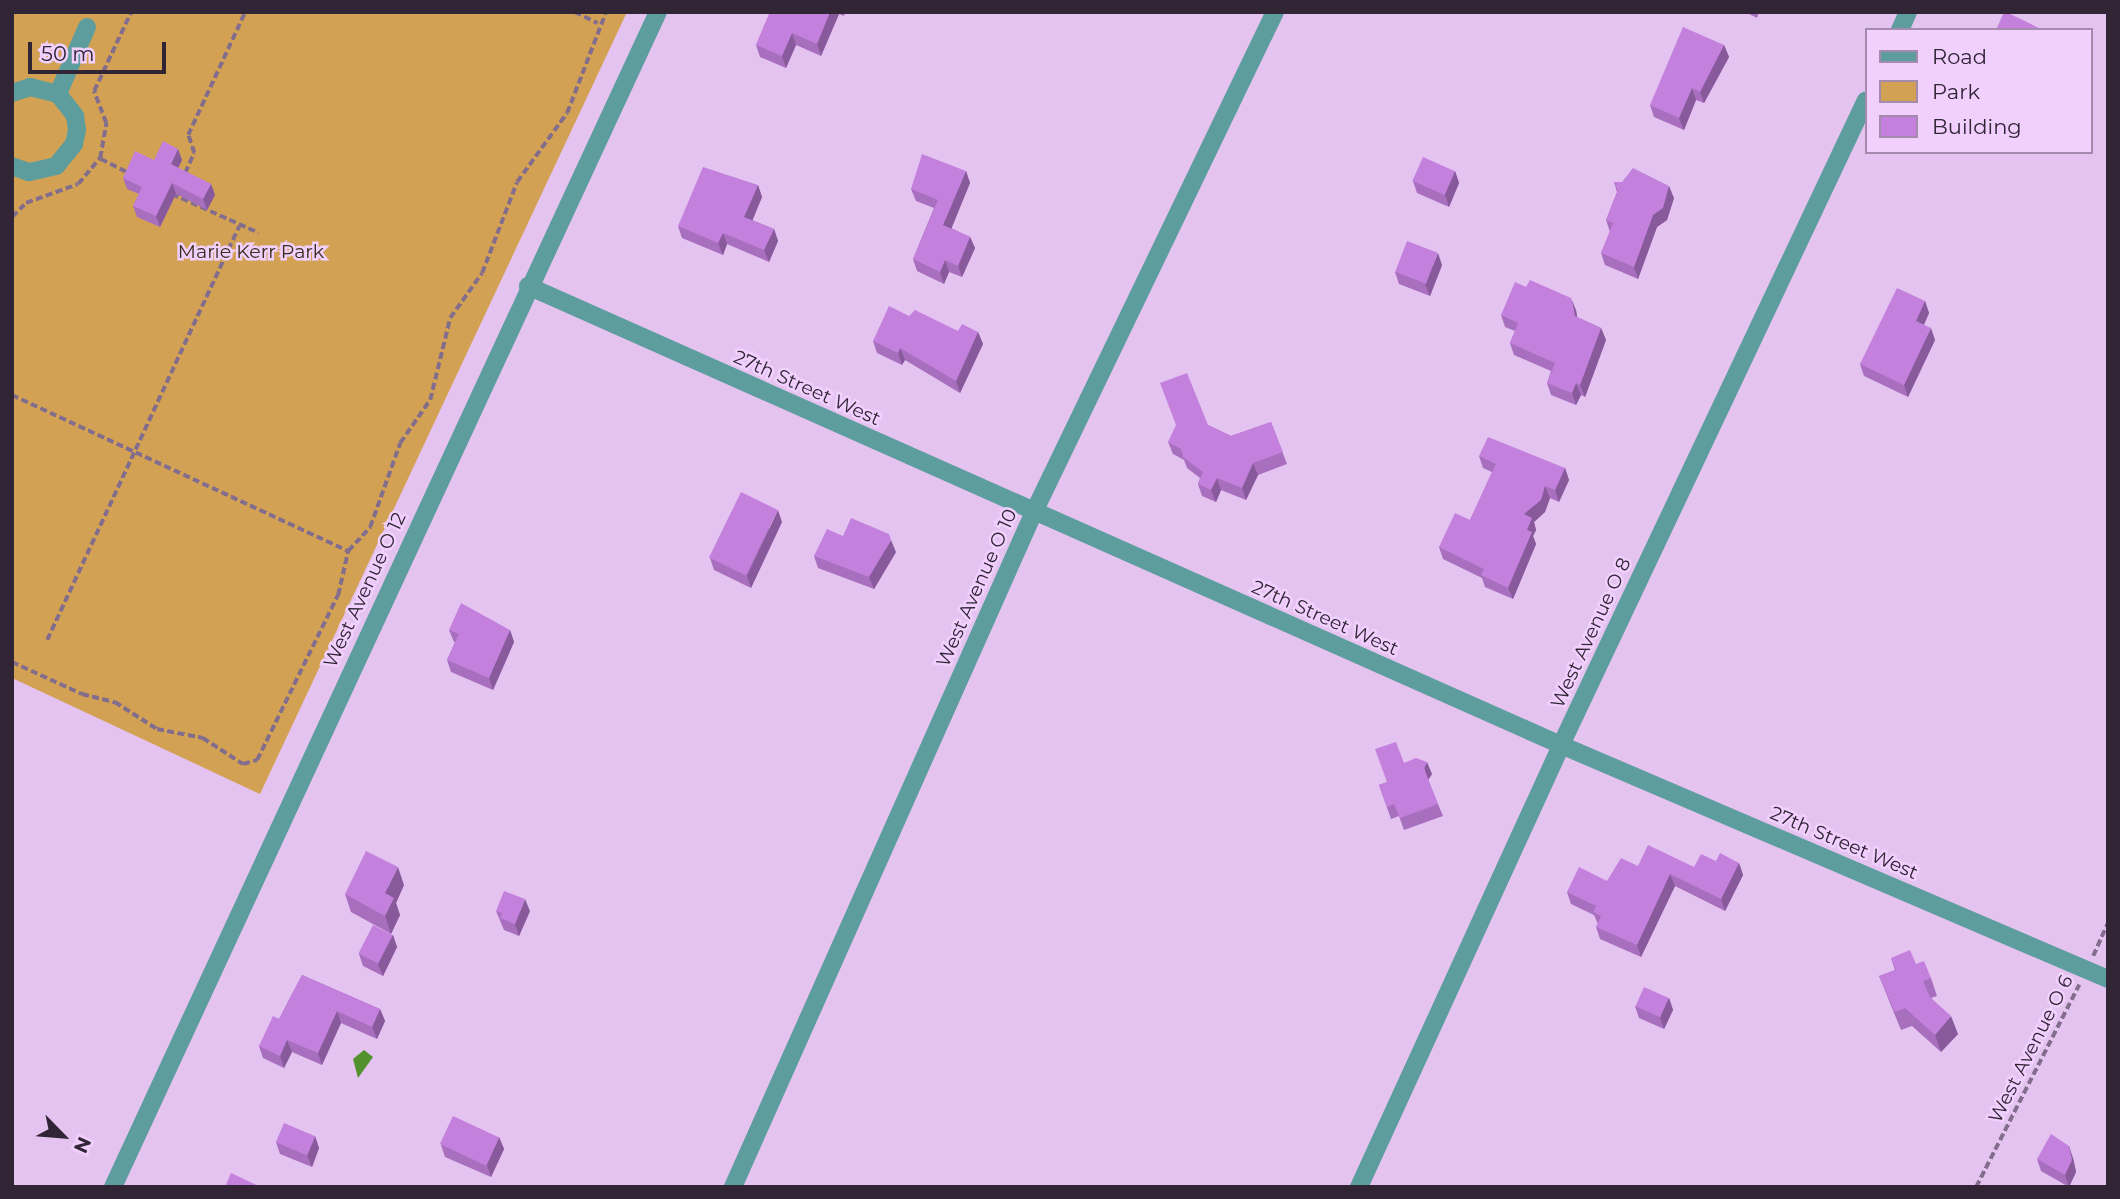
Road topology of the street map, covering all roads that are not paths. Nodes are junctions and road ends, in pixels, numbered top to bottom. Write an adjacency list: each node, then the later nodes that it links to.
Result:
1 (658, 12): 10 (street, West Avenue O 12)
2 (1275, 12): 11 (street, West Avenue O 10)
3 (1908, 12): 5 (street)
4 (87, 27): 7 (street)
5 (1901, 28)
6 (12, 93): 7 (street)
7 (58, 94): 9 (street)
8 (1864, 104): 12 (street, West Avenue O 8)
9 (12, 166)
10 (528, 286): 11 (street, 27th Street West); 14 (street, West Avenue O 12)
11 (1034, 512): 12 (street, 27th Street West); 15 (street, West Avenue O 10)
12 (1561, 745): 13 (street, 27th Street West); 16 (street, West Avenue O 8)
13 (2108, 979)
14 (113, 1187)
15 (733, 1187)
16 (1359, 1187)

